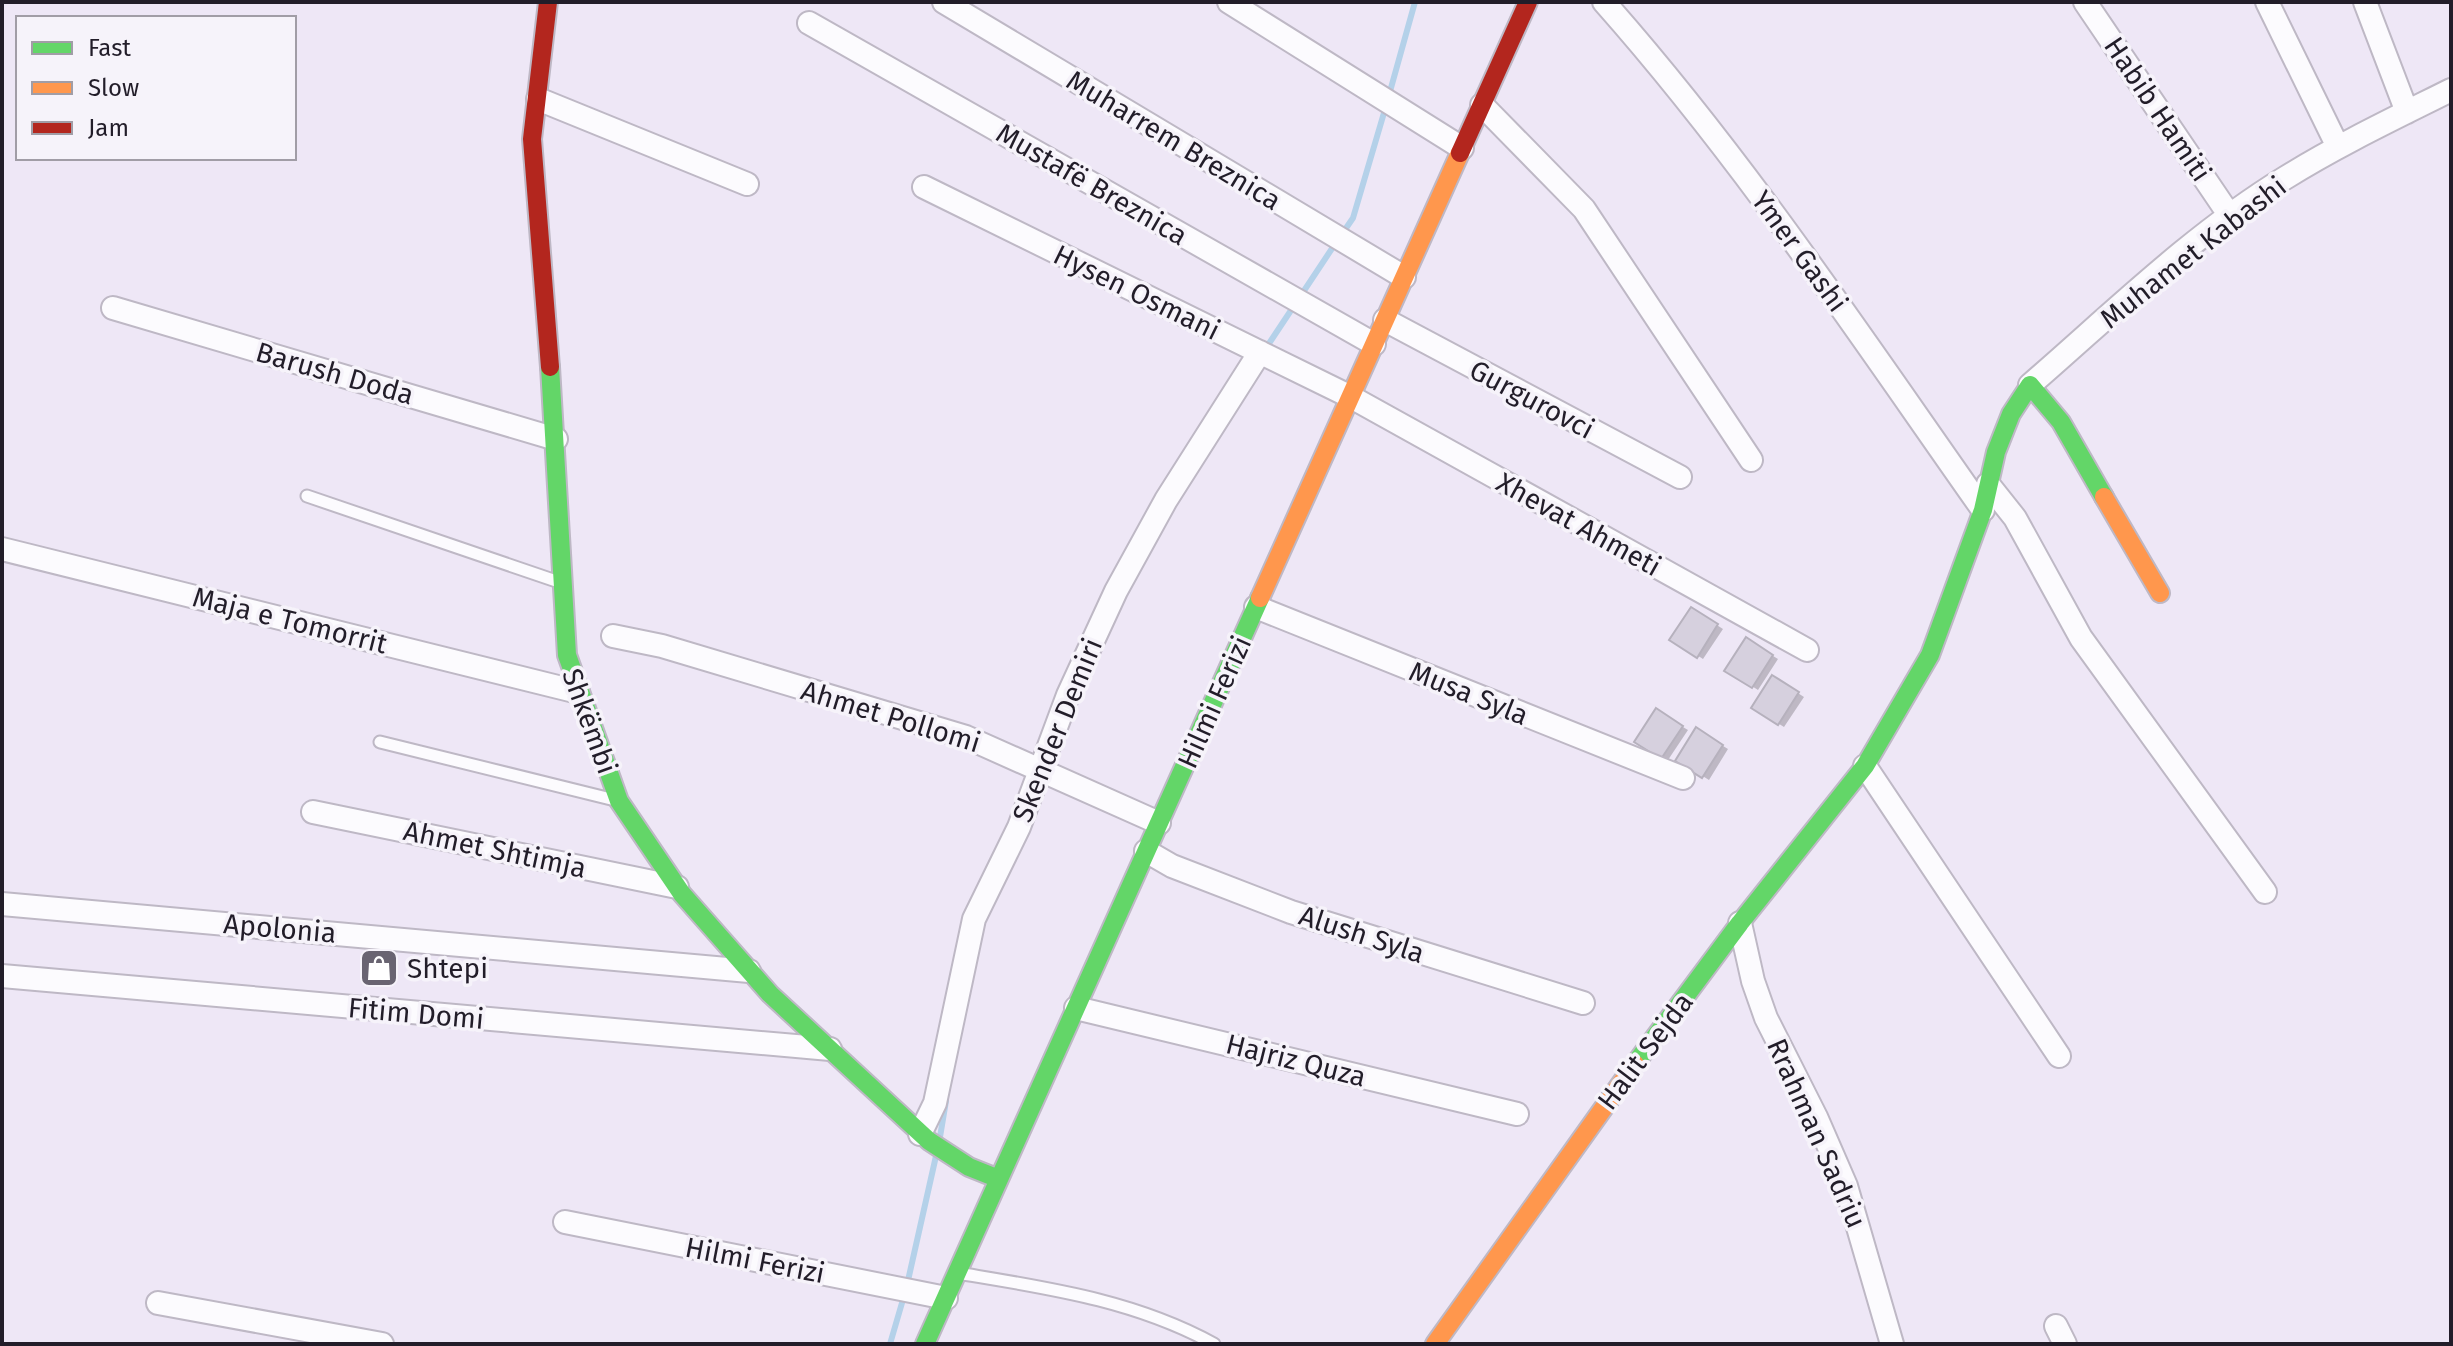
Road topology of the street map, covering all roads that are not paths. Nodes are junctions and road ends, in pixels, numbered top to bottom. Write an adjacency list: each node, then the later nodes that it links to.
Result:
1 (548, 2): 11 (street, Shkëmbi)
2 (944, 2): 19 (street, Muharrem Breznica)
3 (1229, 2): 15 (street)
4 (1528, 2): 12 (street, Hilmi Ferizi)
5 (1604, 2): 31 (street, Ymer Gashi)
6 (2085, 2): 18 (street, Habib Hamiti)
7 (2267, 2): 14 (street)
8 (2365, 2): 13 (street)
9 (809, 23): 22 (street, Mustafë Breznica)
10 (2451, 90): 13 (street, Muhamet Kabashi)
11 (538, 99): 16 (street); 26 (street, Shkëmbi)
12 (1482, 105): 15 (street, Hilmi Ferizi); 27 (street)
13 (2407, 112): 14 (street, Muhamet Kabashi)
14 (2338, 147): 18 (street, Muhamet Kabashi)
15 (1462, 148): 19 (street, Hilmi Ferizi)
16 (747, 184)
17 (924, 187): 23 (street, Hysen Osmani)
18 (2230, 216): 24 (street, Muhamet Kabashi)
19 (1404, 277): 21 (street, Hilmi Ferizi)
20 (113, 308): 26 (street, Barush Doda)
21 (1385, 320): 22 (street, Hilmi Ferizi); 28 (street, Gurgurovci)
22 (1374, 344): 25 (street, Hilmi Ferizi)
23 (1265, 355): 25 (street, Hysen Osmani); 41 (street, Skender Demiri)
24 (2030, 385): 29 (street, Muhamet Kabashi); 34 (street)
25 (1351, 397): 35 (street, Hilmi Ferizi); 37 (street, Xhevat Ahmeti)
26 (556, 439): 33 (street, Shkëmbi)
27 (1751, 460)
28 (1680, 477)
29 (1988, 484): 31 (street, Muhamet Kabashi); 48 (street)
30 (307, 496): 33 (lane)
31 (1983, 510): 40 (street, Halit Sejda)
32 (2, 549): 38 (street, Maja e Tomorrit)
33 (566, 584): 38 (street, Shkëmbi)
34 (2160, 593)
35 (1256, 607): 42 (street, Musa Syla); 45 (street, Hilmi Ferizi)
36 (613, 636): 41 (street, Ahmet Pollomi)
37 (1807, 650)
38 (578, 692): 43 (street, Shkëmbi)
39 (380, 742): 43 (lane)
40 (1865, 766): 50 (street, Halit Sejda); 56 (street)
41 (1048, 772): 45 (street, Ahmet Pollomi); 58 (street, Skender Demiri)
42 (1683, 778)
43 (619, 801): 47 (street, Shkëmbi)
44 (313, 812): 47 (street, Ahmet Shtimja)
45 (1159, 823): 46 (street, Hilmi Ferizi)
46 (1146, 851): 53 (street, Alush Syla); 54 (street, Hilmi Ferizi)
47 (677, 887): 51 (street, Shkëmbi)
48 (2265, 892)
49 (2, 904): 51 (street, Apolonia)
50 (1740, 923): 67 (street, Halit Sejda); 68 (street, Rrahman Sadriu)
51 (749, 971): 55 (street, Shkëmbi)
52 (2, 976): 55 (street, Fitim Domi)
53 (1583, 1003)
54 (1076, 1008): 57 (street, Hajriz Quza); 59 (street, Hilmi Ferizi)
55 (830, 1049): 58 (street, Shkëmbi)
56 (2059, 1056)
57 (1517, 1114)
58 (924, 1138): 59 (street, Shkëmbi)
59 (999, 1179): 61 (street, Hilmi Ferizi)
60 (565, 1222): 62 (street, Hilmi Ferizi)
61 (957, 1273): 62 (street, Hilmi Ferizi); 66 (lane)
62 (946, 1298): 65 (street, Hilmi Ferizi)
63 (158, 1303): 64 (street)
64 (382, 1344)
65 (925, 1344)
66 (1214, 1344)
67 (1435, 1344)
68 (1892, 1344)

